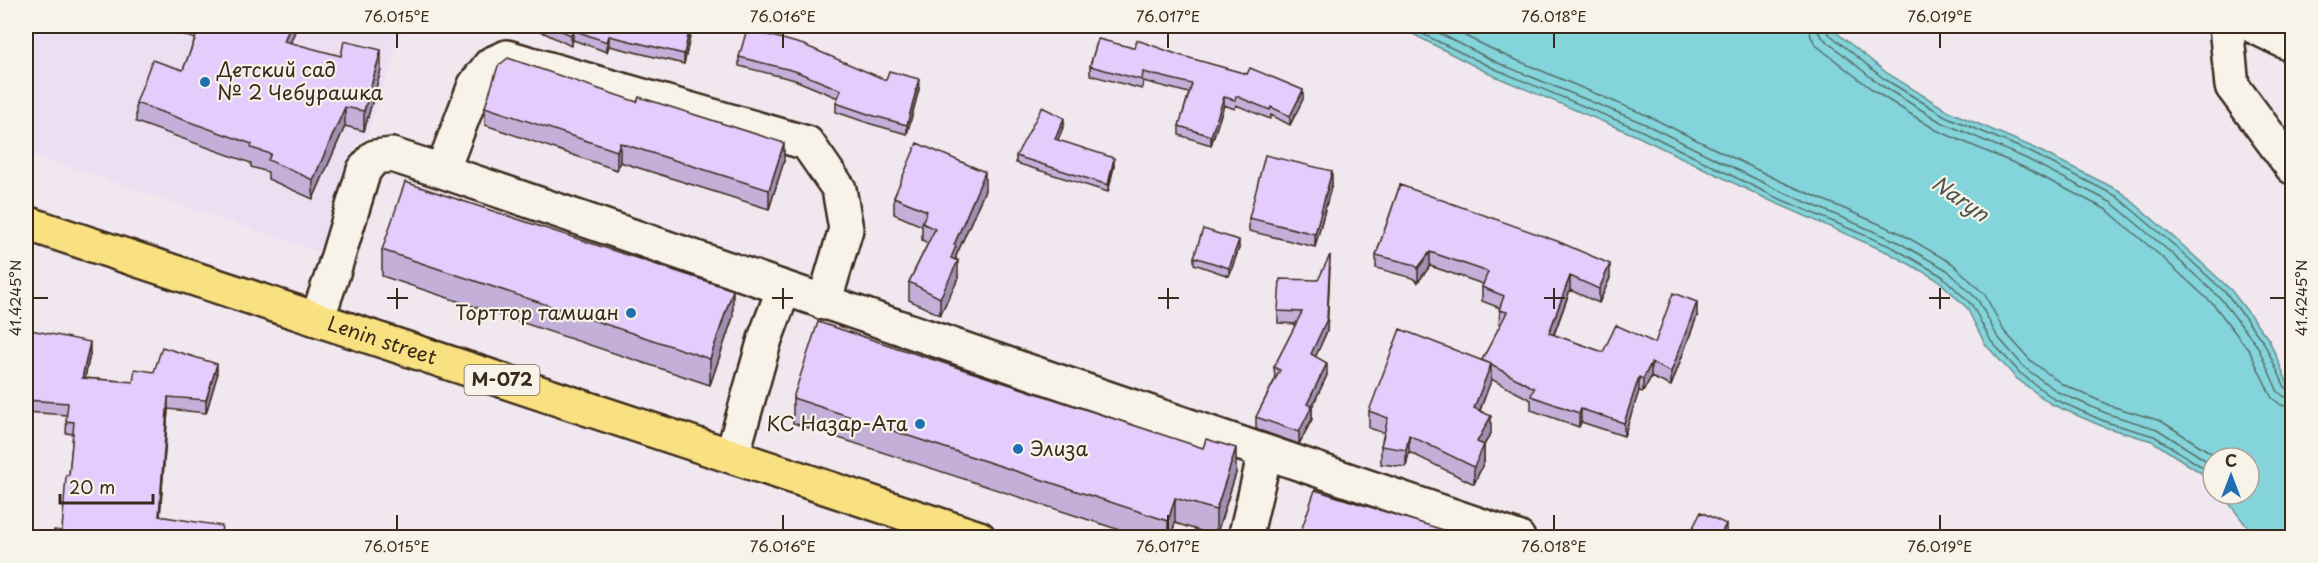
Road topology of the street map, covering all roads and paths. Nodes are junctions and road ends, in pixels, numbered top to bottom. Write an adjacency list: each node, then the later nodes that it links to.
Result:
1 (2226, 26): 4 (street)
2 (2253, 26): 3 (street)
3 (2292, 45)
4 (2292, 167)
5 (442, 171): 7 (street); 8 (street); 9 (street)
6 (26, 223): 9 (main road, Lenin street / М-072)
7 (784, 288): 8 (street); 11 (street)
8 (824, 303): 10 (street)
9 (317, 319): 11 (main road, Lenin street / М-072)
10 (1265, 453): 13 (street); 14 (street)
11 (732, 456): 12 (main road, Lenin street / М-072)
12 (979, 537)
13 (1245, 537)
14 (1518, 537)

